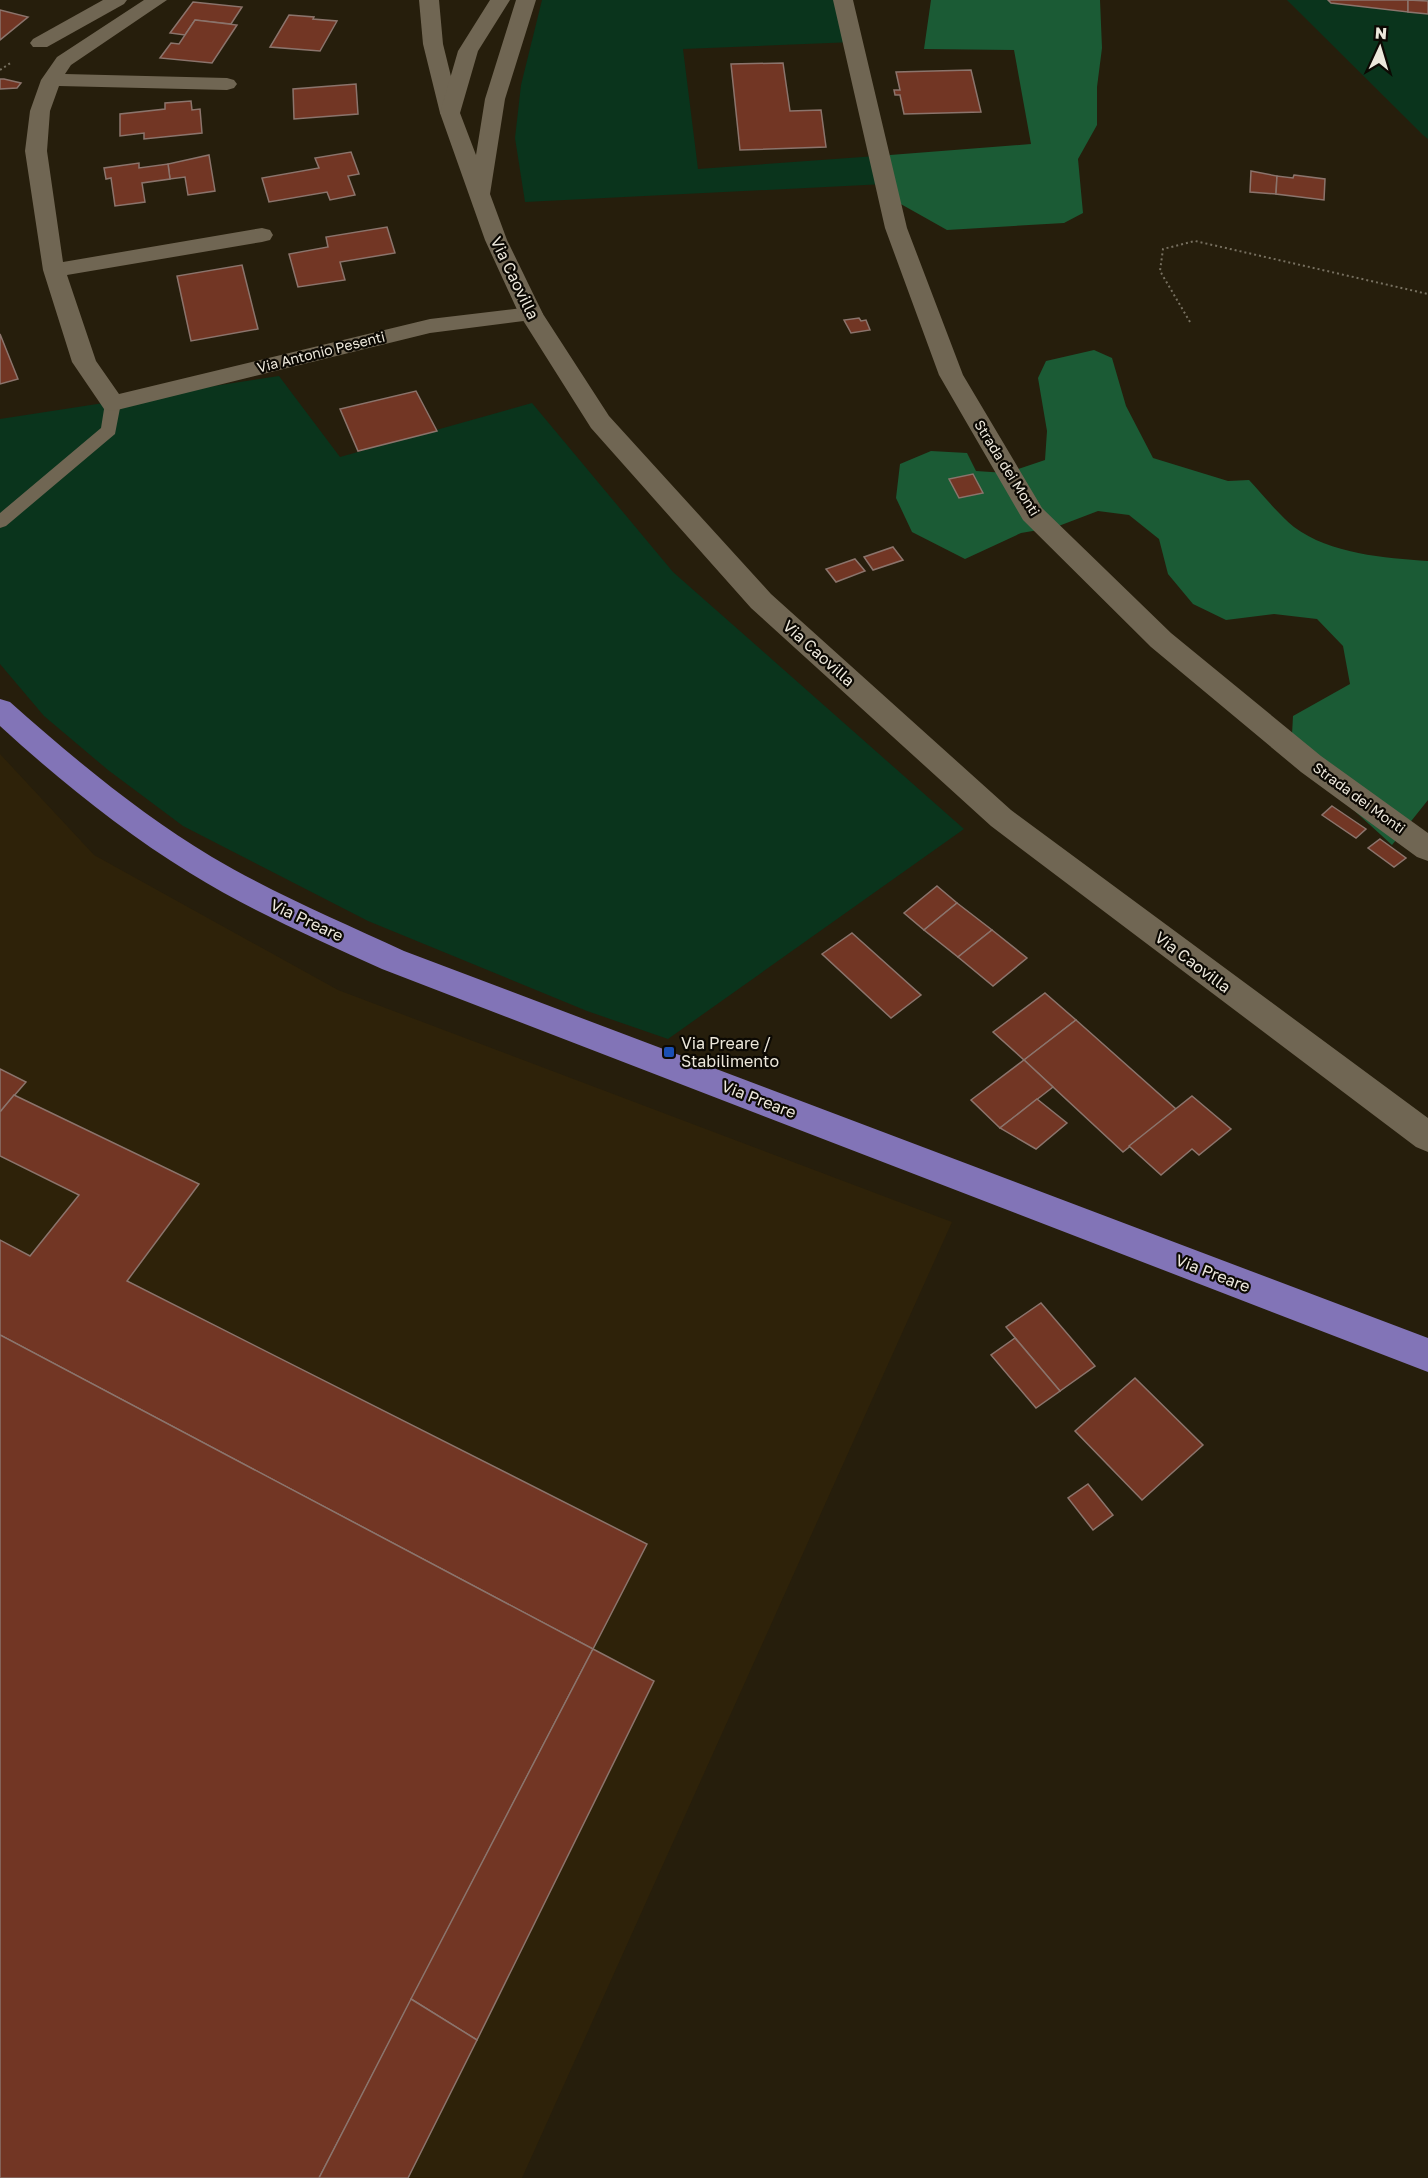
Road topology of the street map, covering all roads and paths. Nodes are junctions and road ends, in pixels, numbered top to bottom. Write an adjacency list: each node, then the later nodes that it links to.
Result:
1 (117, 0): 7 (street)
2 (157, 0): 8 (street)
3 (429, 0): 10 (street, Via Caovilla)
4 (500, 0): 10 (street)
5 (526, 0): 11 (street)
6 (843, 0): 20 (street, Strada dei Monti)
7 (40, 43)
8 (51, 80): 9 (street); 13 (street)
9 (227, 84)
10 (450, 113): 11 (street, Via Caovilla)
11 (481, 196): 15 (street, Via Caovilla)
12 (262, 235): 13 (street)
13 (54, 270): 17 (street)
14 (1428, 294): 16 (path)
15 (531, 315): 17 (street, Via Antonio Pesenti); 21 (street, Via Caovilla)
16 (1190, 322)
17 (113, 403): 18 (lane)
18 (0, 522)
19 (0, 709): 22 (main road, Via Preare)
20 (1428, 849)
21 (1428, 1137)
22 (1428, 1355)

